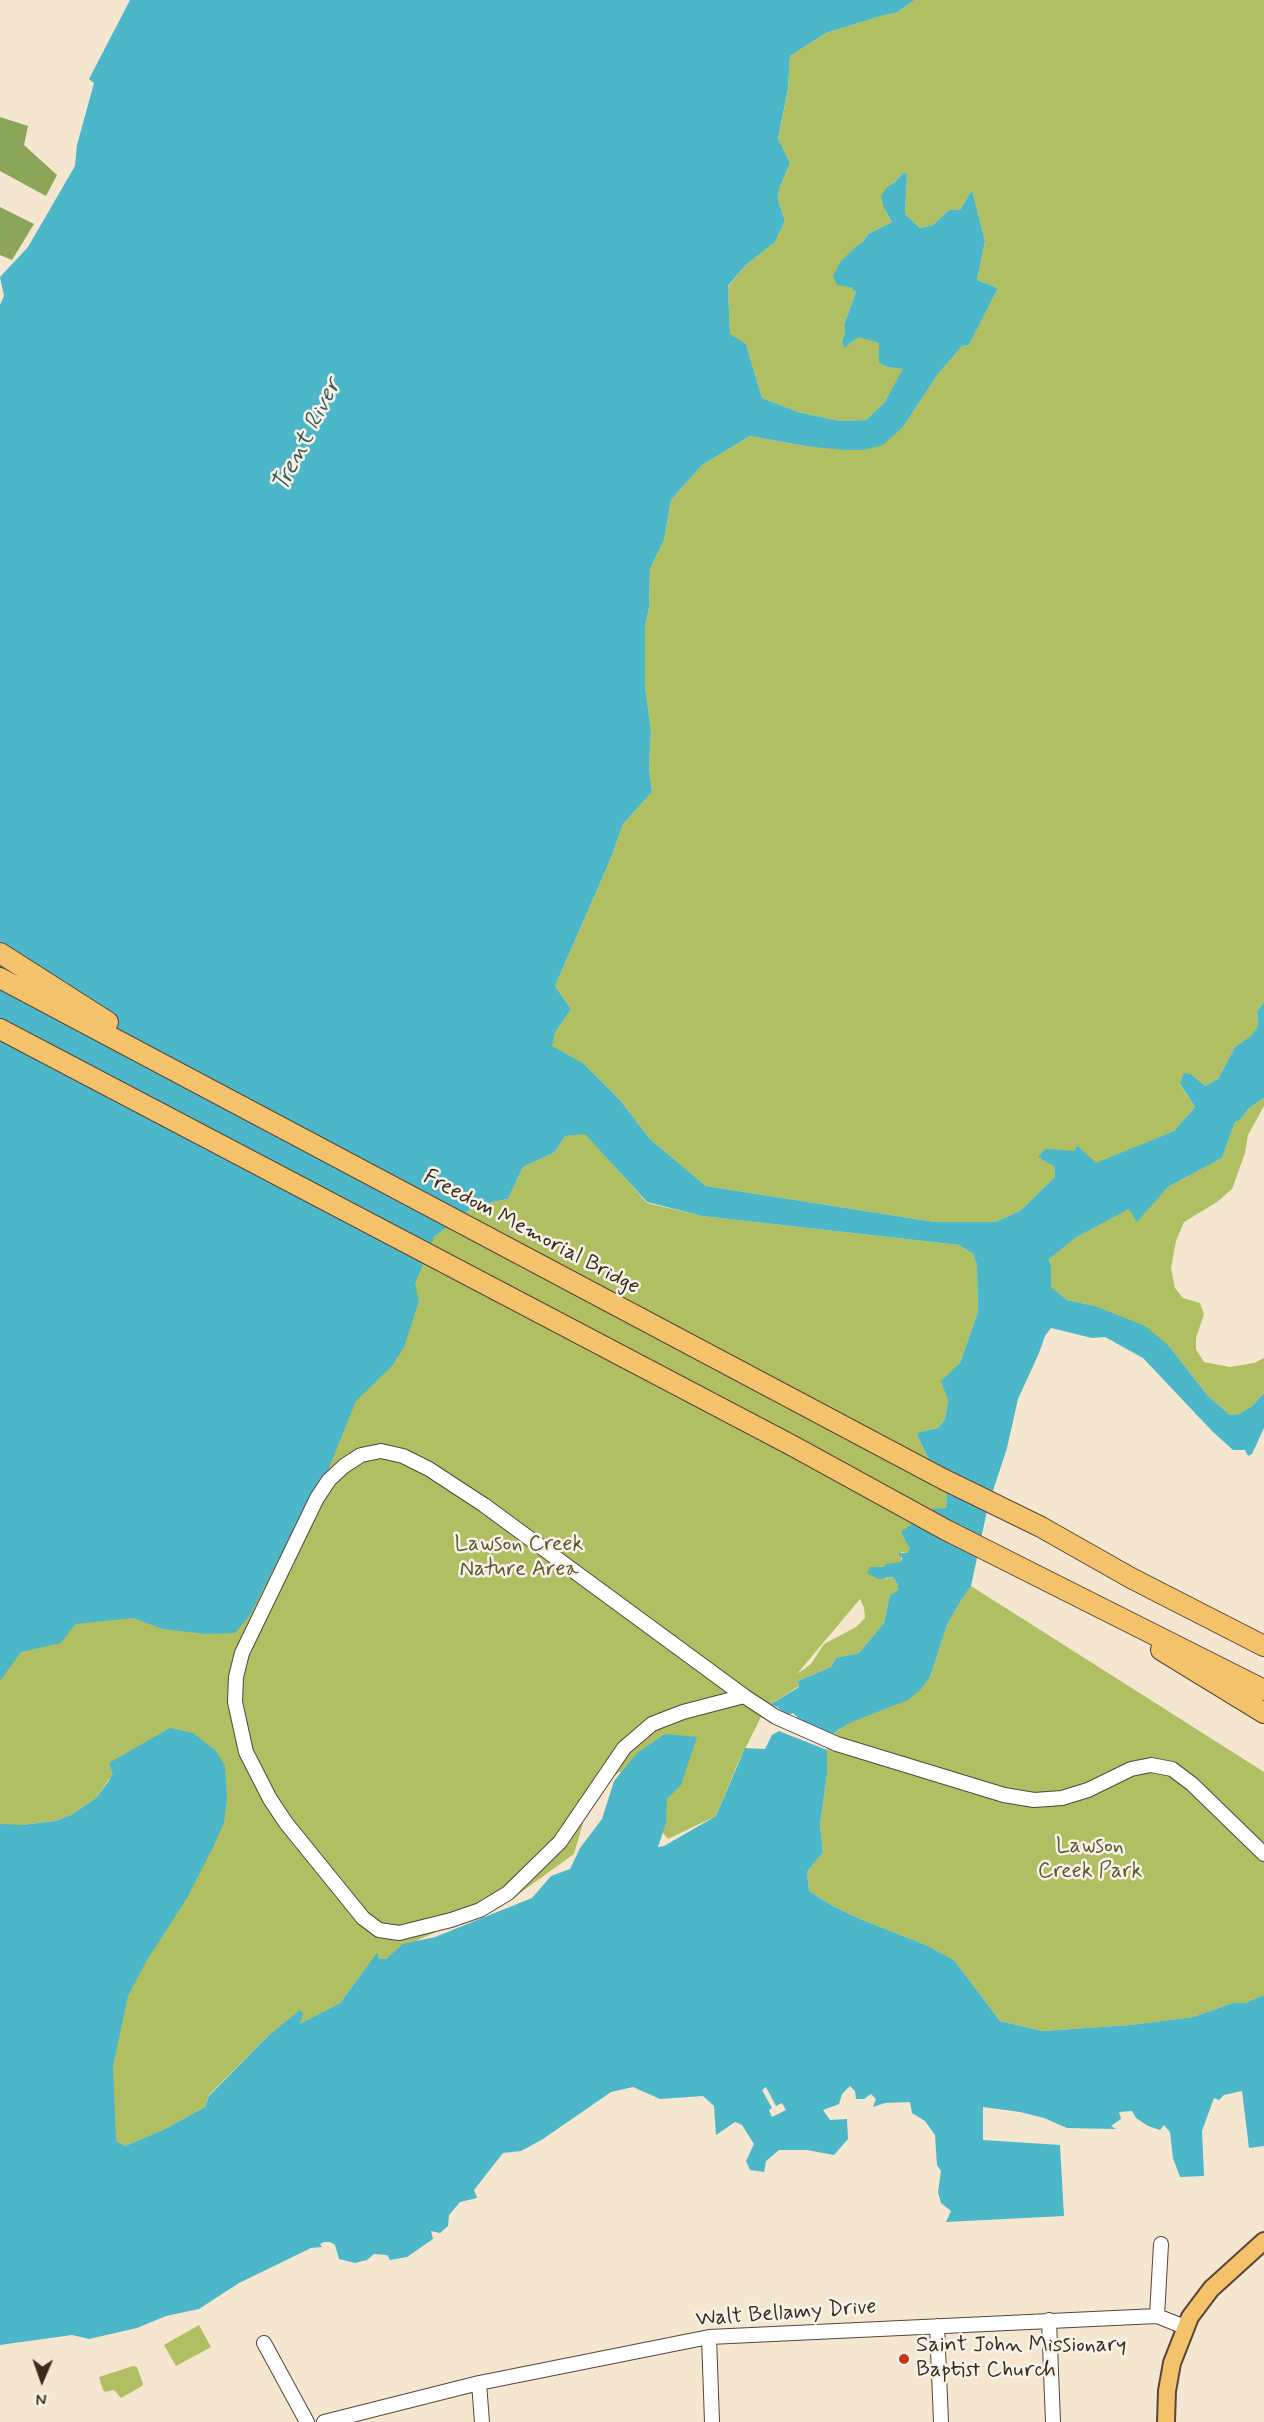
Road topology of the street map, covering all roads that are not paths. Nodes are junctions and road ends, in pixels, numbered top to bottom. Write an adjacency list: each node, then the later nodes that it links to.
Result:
1 (0, 953): 4 (highway)
2 (0, 978): 4 (highway, Freedom Memorial Bridge)
3 (0, 1029): 5 (highway)
4 (221, 1095): 6 (highway, Freedom Memorial Bridge)
5 (1046, 1580): 7 (highway); 9 (highway)
6 (1264, 1646)
7 (1264, 1690)
8 (744, 1696): 8 (street); 10 (street)
9 (1264, 1713)
10 (1264, 1854)
11 (1264, 2241): 16 (main road)
12 (1161, 2244): 13 (street)
13 (1157, 2316): 14 (street, Walt Bellamy Drive); 16 (street, Walt Bellamy Drive)
14 (1050, 2320): 15 (street, Walt Bellamy Drive); 25 (street)
15 (937, 2326): 17 (street, Walt Bellamy Drive); 24 (street)
16 (1185, 2327): 26 (main road)
17 (709, 2337): 19 (street, Walt Bellamy Drive); 23 (street)
18 (264, 2343): 20 (street)
19 (479, 2383): 21 (street, Walt Bellamy Drive); 22 (street)
20 (307, 2422)
21 (324, 2422)
22 (482, 2422)
23 (712, 2422)
24 (941, 2422)
25 (1053, 2422)
26 (1166, 2422)

